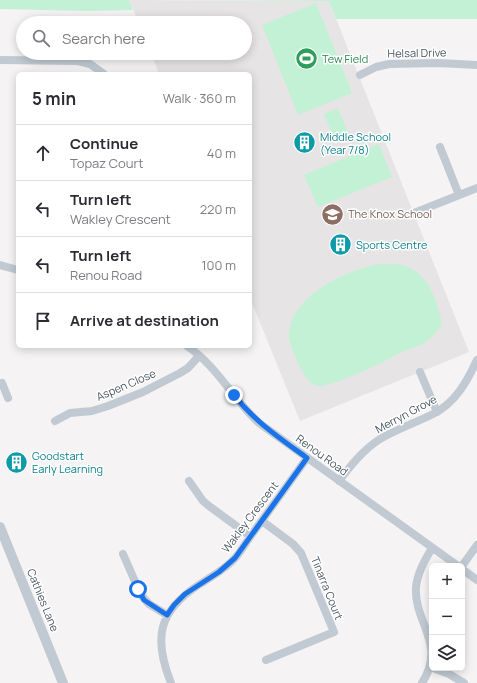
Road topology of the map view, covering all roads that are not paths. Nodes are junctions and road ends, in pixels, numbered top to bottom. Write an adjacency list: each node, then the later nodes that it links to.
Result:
1 (0, 60): 3 (street)
2 (477, 65): 4 (street, Helsal Drive)
3 (101, 72)
4 (360, 75)
5 (440, 147): 7 (street)
6 (477, 188): 7 (street)
7 (459, 195): 8 (street)
8 (414, 213)
9 (0, 265): 10 (street)
10 (16, 269)
11 (189, 348): 12 (street, Renou Road)
12 (199, 356): 16 (street, Aspen Close); 17 (street, Renou Road)
13 (477, 360): 15 (street, Merryn Grove)
14 (420, 372): 15 (street)
15 (437, 412): 19 (street, Merryn Grove)
16 (55, 421)
17 (307, 458): 19 (street, Renou Road); 20 (street, Wakley Crescent)
18 (189, 481): 22 (street)
19 (339, 481): 24 (street, Renou Road)
20 (262, 521): 22 (street, Wakley Crescent); 32 (street, Tinarra Court)
21 (0, 527): 35 (street, Cathies Lane)
22 (250, 536): 30 (street, Wakley Crescent)
23 (477, 545): 27 (street)
24 (432, 548): 26 (street, Renou Road); 31 (street)
25 (123, 554): 30 (street)
26 (454, 563)
27 (464, 563)
28 (465, 571): 29 (street)
29 (477, 580)
30 (167, 615): 36 (street, Wakley Crescent)
31 (429, 637)
32 (266, 660)
33 (429, 670): 37 (street)
34 (440, 671): 38 (street)
35 (63, 683)
36 (171, 683)
37 (422, 683)
38 (464, 683)

